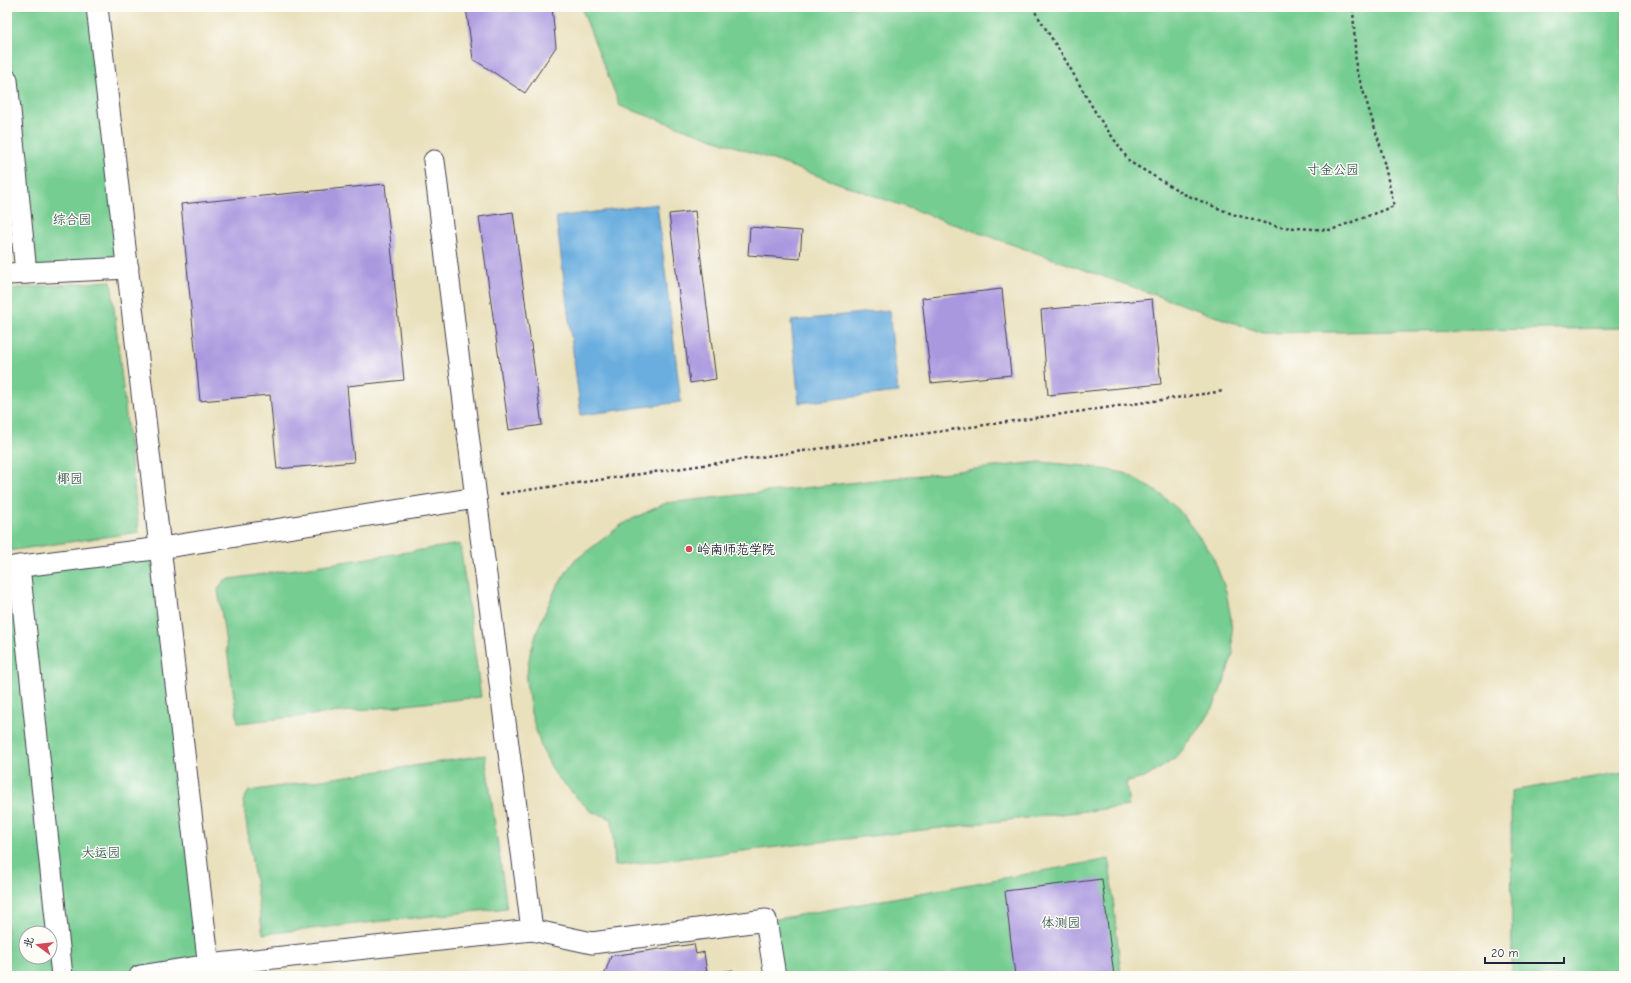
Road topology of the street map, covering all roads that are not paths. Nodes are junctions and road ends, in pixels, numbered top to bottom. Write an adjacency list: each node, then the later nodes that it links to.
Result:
1 (97, 7): 4 (street)
2 (7, 80): 5 (street)
3 (434, 161): 6 (street)
4 (128, 268): 5 (street); 7 (street)
5 (17, 273)
6 (476, 498): 7 (street); 8 (street)
7 (160, 548): 9 (street); 10 (street)
8 (532, 930): 9 (street); 12 (street)
9 (210, 971): 11 (street)
10 (62, 976)
11 (140, 976)
12 (774, 976)

